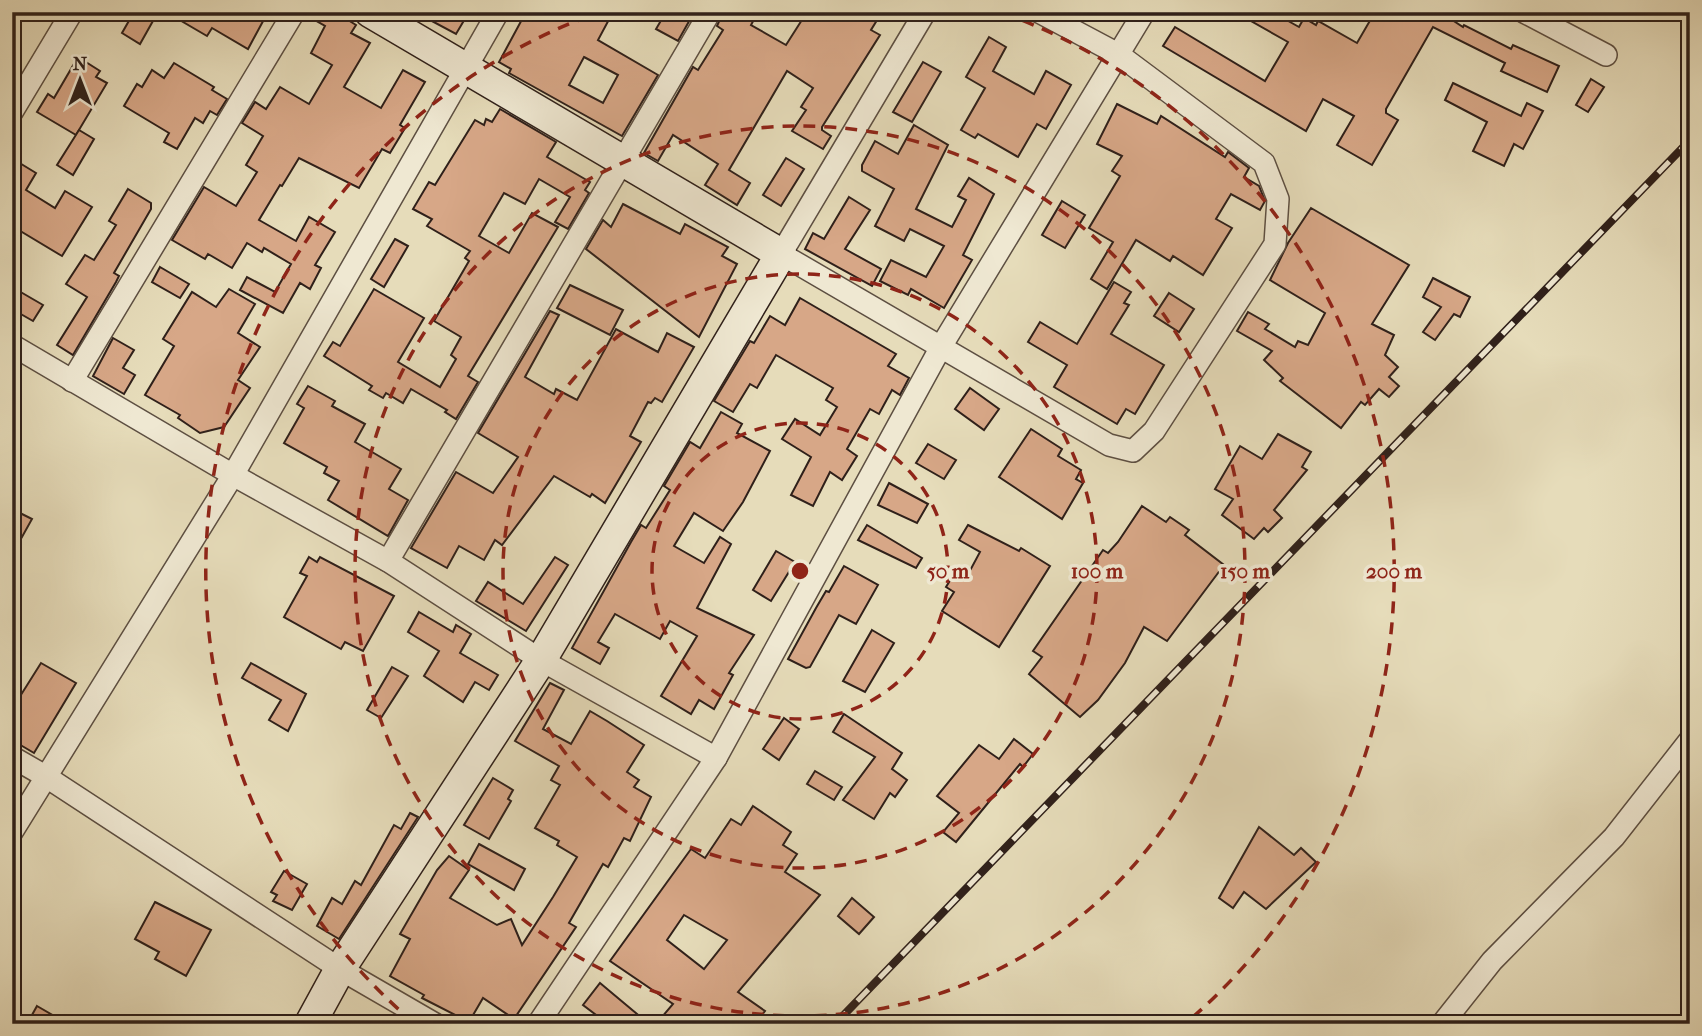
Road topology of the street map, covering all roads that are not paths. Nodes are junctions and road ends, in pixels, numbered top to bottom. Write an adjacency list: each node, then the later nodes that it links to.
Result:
1 (72, 12): 13 (street)
2 (294, 12): 18 (street)
3 (370, 12): 12 (street)
4 (498, 12): 12 (street)
5 (710, 12): 14 (street)
6 (925, 12): 15 (street)
7 (1040, 12): 10 (street)
8 (1144, 12): 10 (street)
9 (1524, 12): 11 (street)
10 (1118, 54): 17 (street); 17 (street)
11 (1606, 55)
12 (466, 69): 14 (street); 19 (street)
13 (12, 112)
14 (623, 161): 15 (street); 20 (street)
15 (781, 254): 17 (street); 21 (street)
16 (12, 345): 18 (street)
17 (942, 345): 24 (street)
18 (72, 381): 19 (street)
19 (233, 475): 20 (street); 25 (street)
20 (388, 561): 21 (street)
21 (541, 660): 24 (street); 27 (street)
22 (1690, 740): 31 (street)
23 (12, 757): 25 (street)
24 (716, 758): 30 (street)
25 (45, 776): 26 (street); 27 (street)
26 (12, 832)
27 (340, 969): 28 (street); 29 (street)
28 (310, 1024)
29 (435, 1024)
30 (538, 1024)
31 (1442, 1024)

